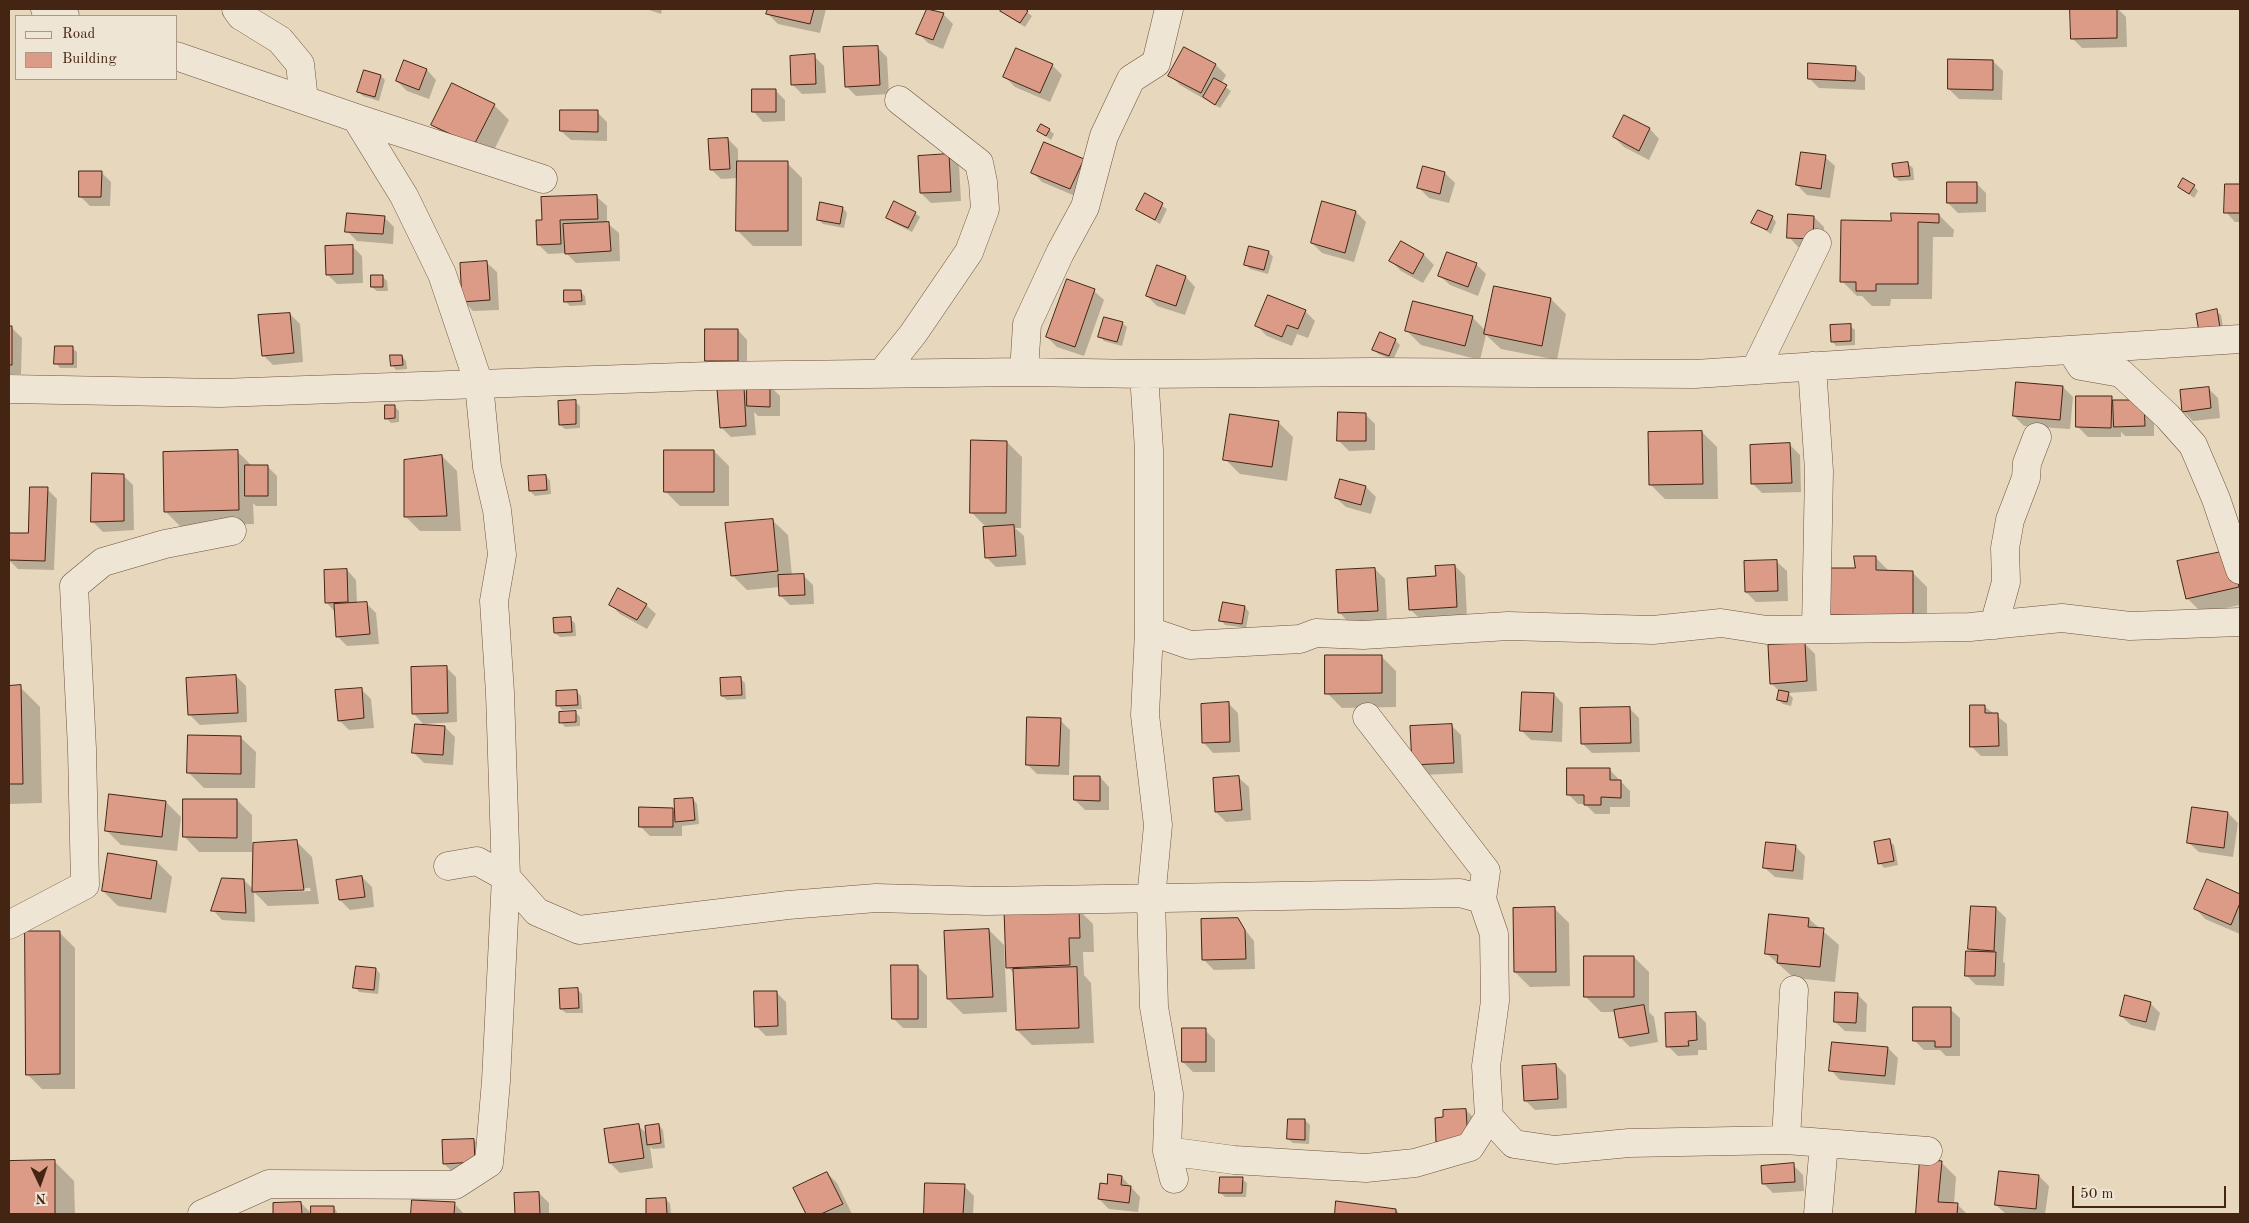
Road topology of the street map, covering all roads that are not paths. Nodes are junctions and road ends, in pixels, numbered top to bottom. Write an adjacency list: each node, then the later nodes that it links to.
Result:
1 (45, 9): 4 (street)
2 (236, 9): 6 (street)
3 (1169, 9): 15 (street)
4 (62, 15)
5 (178, 57): 6 (street)
6 (304, 100): 8 (street)
7 (899, 100): 16 (street)
8 (356, 118): 9 (street); 18 (street)
9 (543, 179)
10 (1816, 243): 14 (street)
11 (2240, 339): 12 (street)
12 (2071, 350): 13 (street); 22 (street)
13 (1812, 366): 14 (street); 25 (street)
14 (1755, 370): 17 (street)
15 (1024, 372): 16 (street); 17 (street)
16 (881, 374): 18 (street)
17 (1144, 374): 26 (street)
18 (479, 384): 19 (street); 29 (street)
19 (9, 389)
20 (2037, 437): 24 (street)
21 (232, 531): 32 (street)
22 (2240, 570)
23 (2240, 618): 24 (street)
24 (1994, 625): 25 (street)
25 (1816, 628): 26 (street)
26 (1149, 631): 30 (street)
27 (1366, 717): 31 (street)
28 (448, 866): 29 (street)
29 (506, 877): 30 (street); 40 (street)
30 (1152, 899): 31 (street); 37 (street)
31 (1482, 899): 34 (street)
32 (9, 925)
33 (1794, 990): 35 (street)
34 (1489, 1117): 35 (street); 37 (street)
35 (1786, 1140): 36 (street)
36 (1824, 1143): 38 (street); 41 (street)
37 (1167, 1151): 39 (street)
38 (1928, 1151)
39 (1174, 1179)
40 (202, 1214)
41 (1818, 1214)

